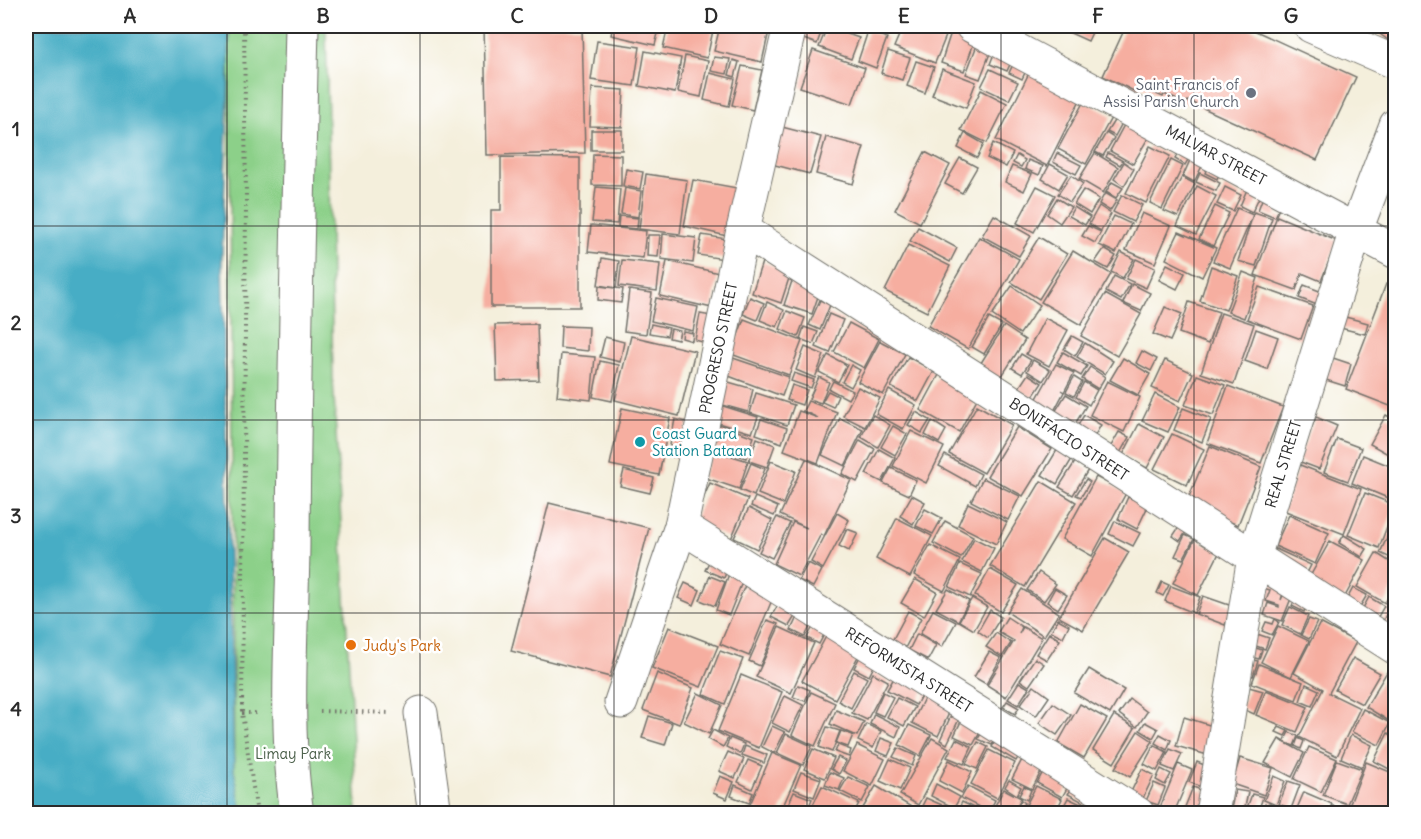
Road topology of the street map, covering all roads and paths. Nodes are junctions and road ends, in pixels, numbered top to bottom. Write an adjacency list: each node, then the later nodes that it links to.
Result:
1 (244, 26): 16 (path)
2 (302, 26): 15 (street)
3 (790, 26): 8 (street, PROGRESO STREET)
4 (972, 26): 9 (street, MALVAR STREET)
5 (1311, 26): 6 (street)
6 (1395, 63)
7 (1395, 125): 9 (street, REAL STREET)
8 (743, 230): 11 (street, PROGRESO STREET); 12 (street, BONIFACIO STREET)
9 (1356, 230): 10 (street, MALVAR STREET); 12 (street, REAL STREET)
10 (1395, 252)
11 (681, 526): 14 (street, PROGRESO STREET); 21 (street, REFORMISTA STREET)
12 (1254, 557): 13 (street, BONIFACIO STREET); 22 (street, REAL STREET)
13 (1395, 648)
14 (621, 702)
15 (290, 711): 16 (path); 17 (path); 19 (street)
16 (242, 713): 18 (path)
17 (421, 713): 20 (street)
18 (256, 813)
19 (297, 813)
20 (435, 813)
21 (1138, 813)
22 (1212, 813)

